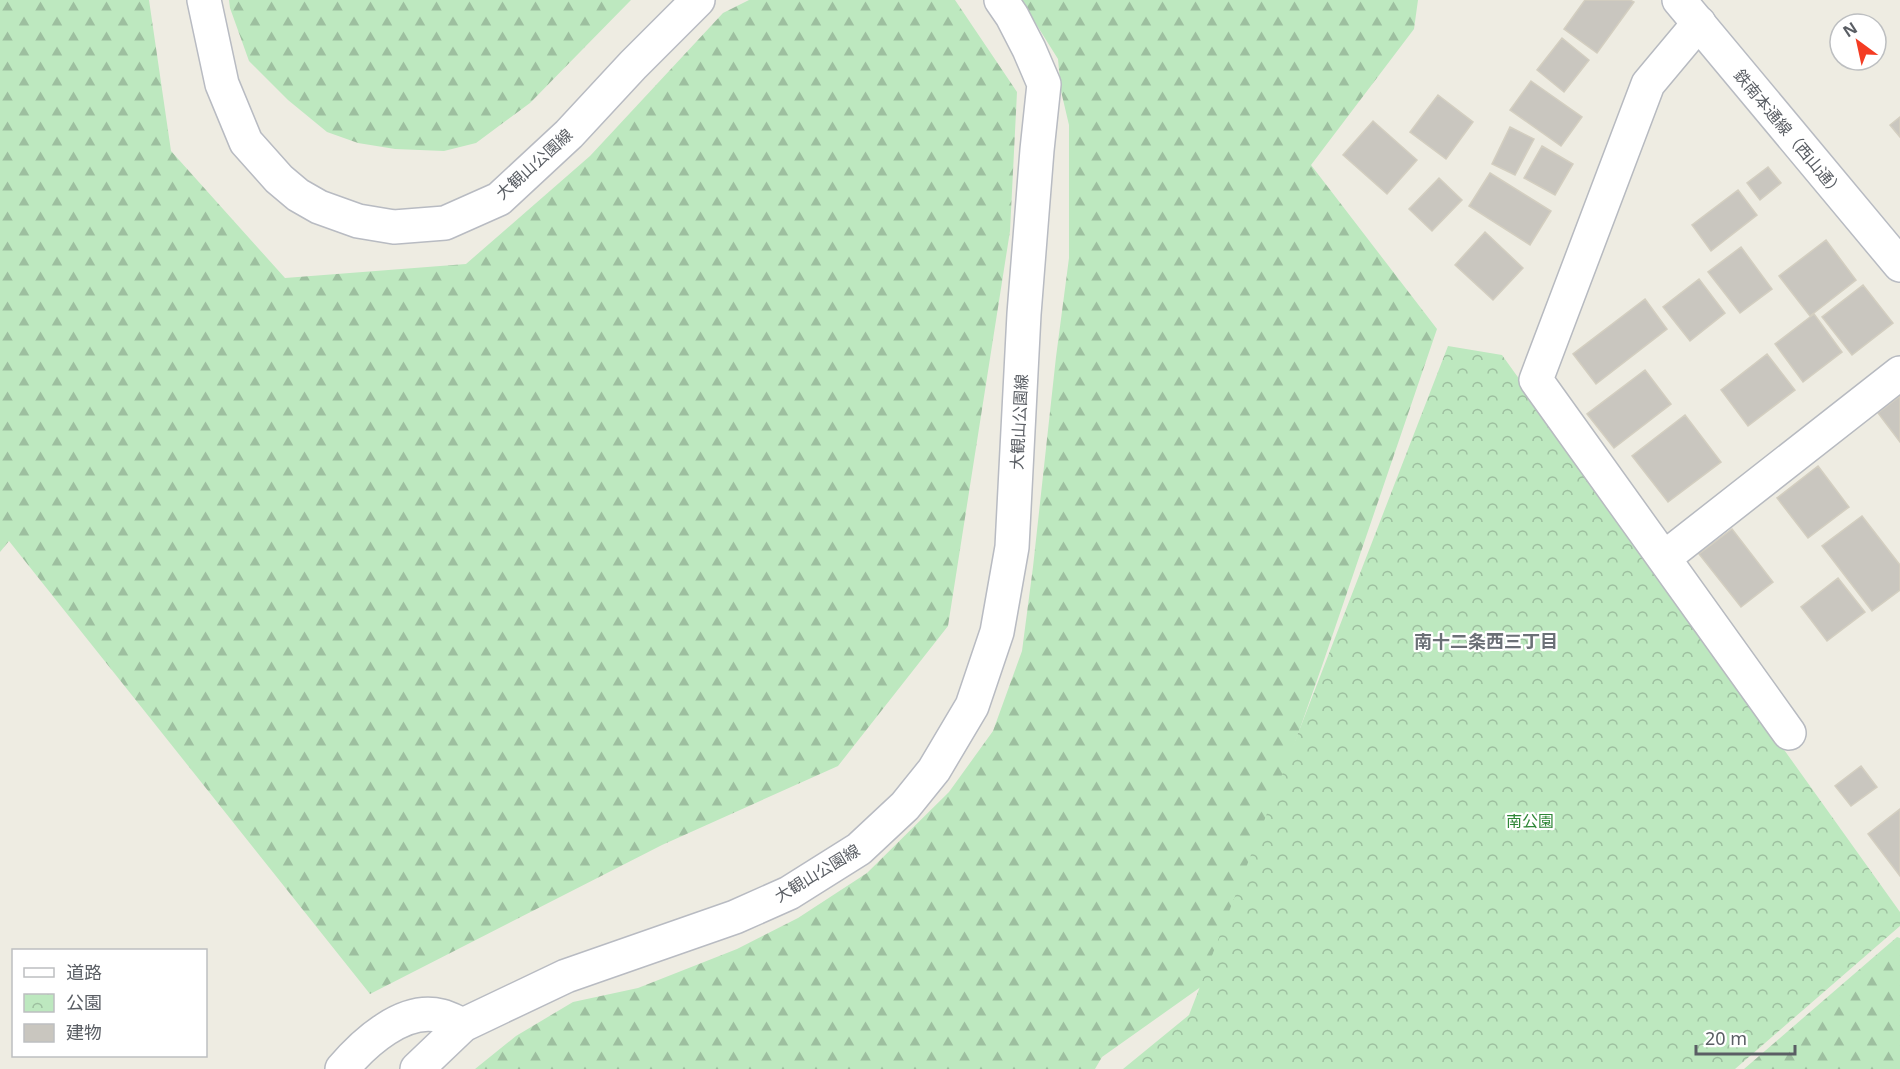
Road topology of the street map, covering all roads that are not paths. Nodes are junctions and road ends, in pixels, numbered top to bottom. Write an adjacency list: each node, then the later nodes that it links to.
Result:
1 (204, 0): 2 (main road, 大観山公園線)
2 (698, 0)
3 (1001, 0): 9 (main road, 大観山公園線)
4 (1689, 12): 5 (main road, 鉄南本通線（西山通）); 7 (main road)
5 (1900, 265)
6 (1900, 373): 7 (main road)
7 (1664, 558): 8 (main road)
8 (1789, 733)
9 (463, 1025): 10 (main road); 11 (main road, 大観山公園線)
10 (342, 1069)
11 (417, 1069)

